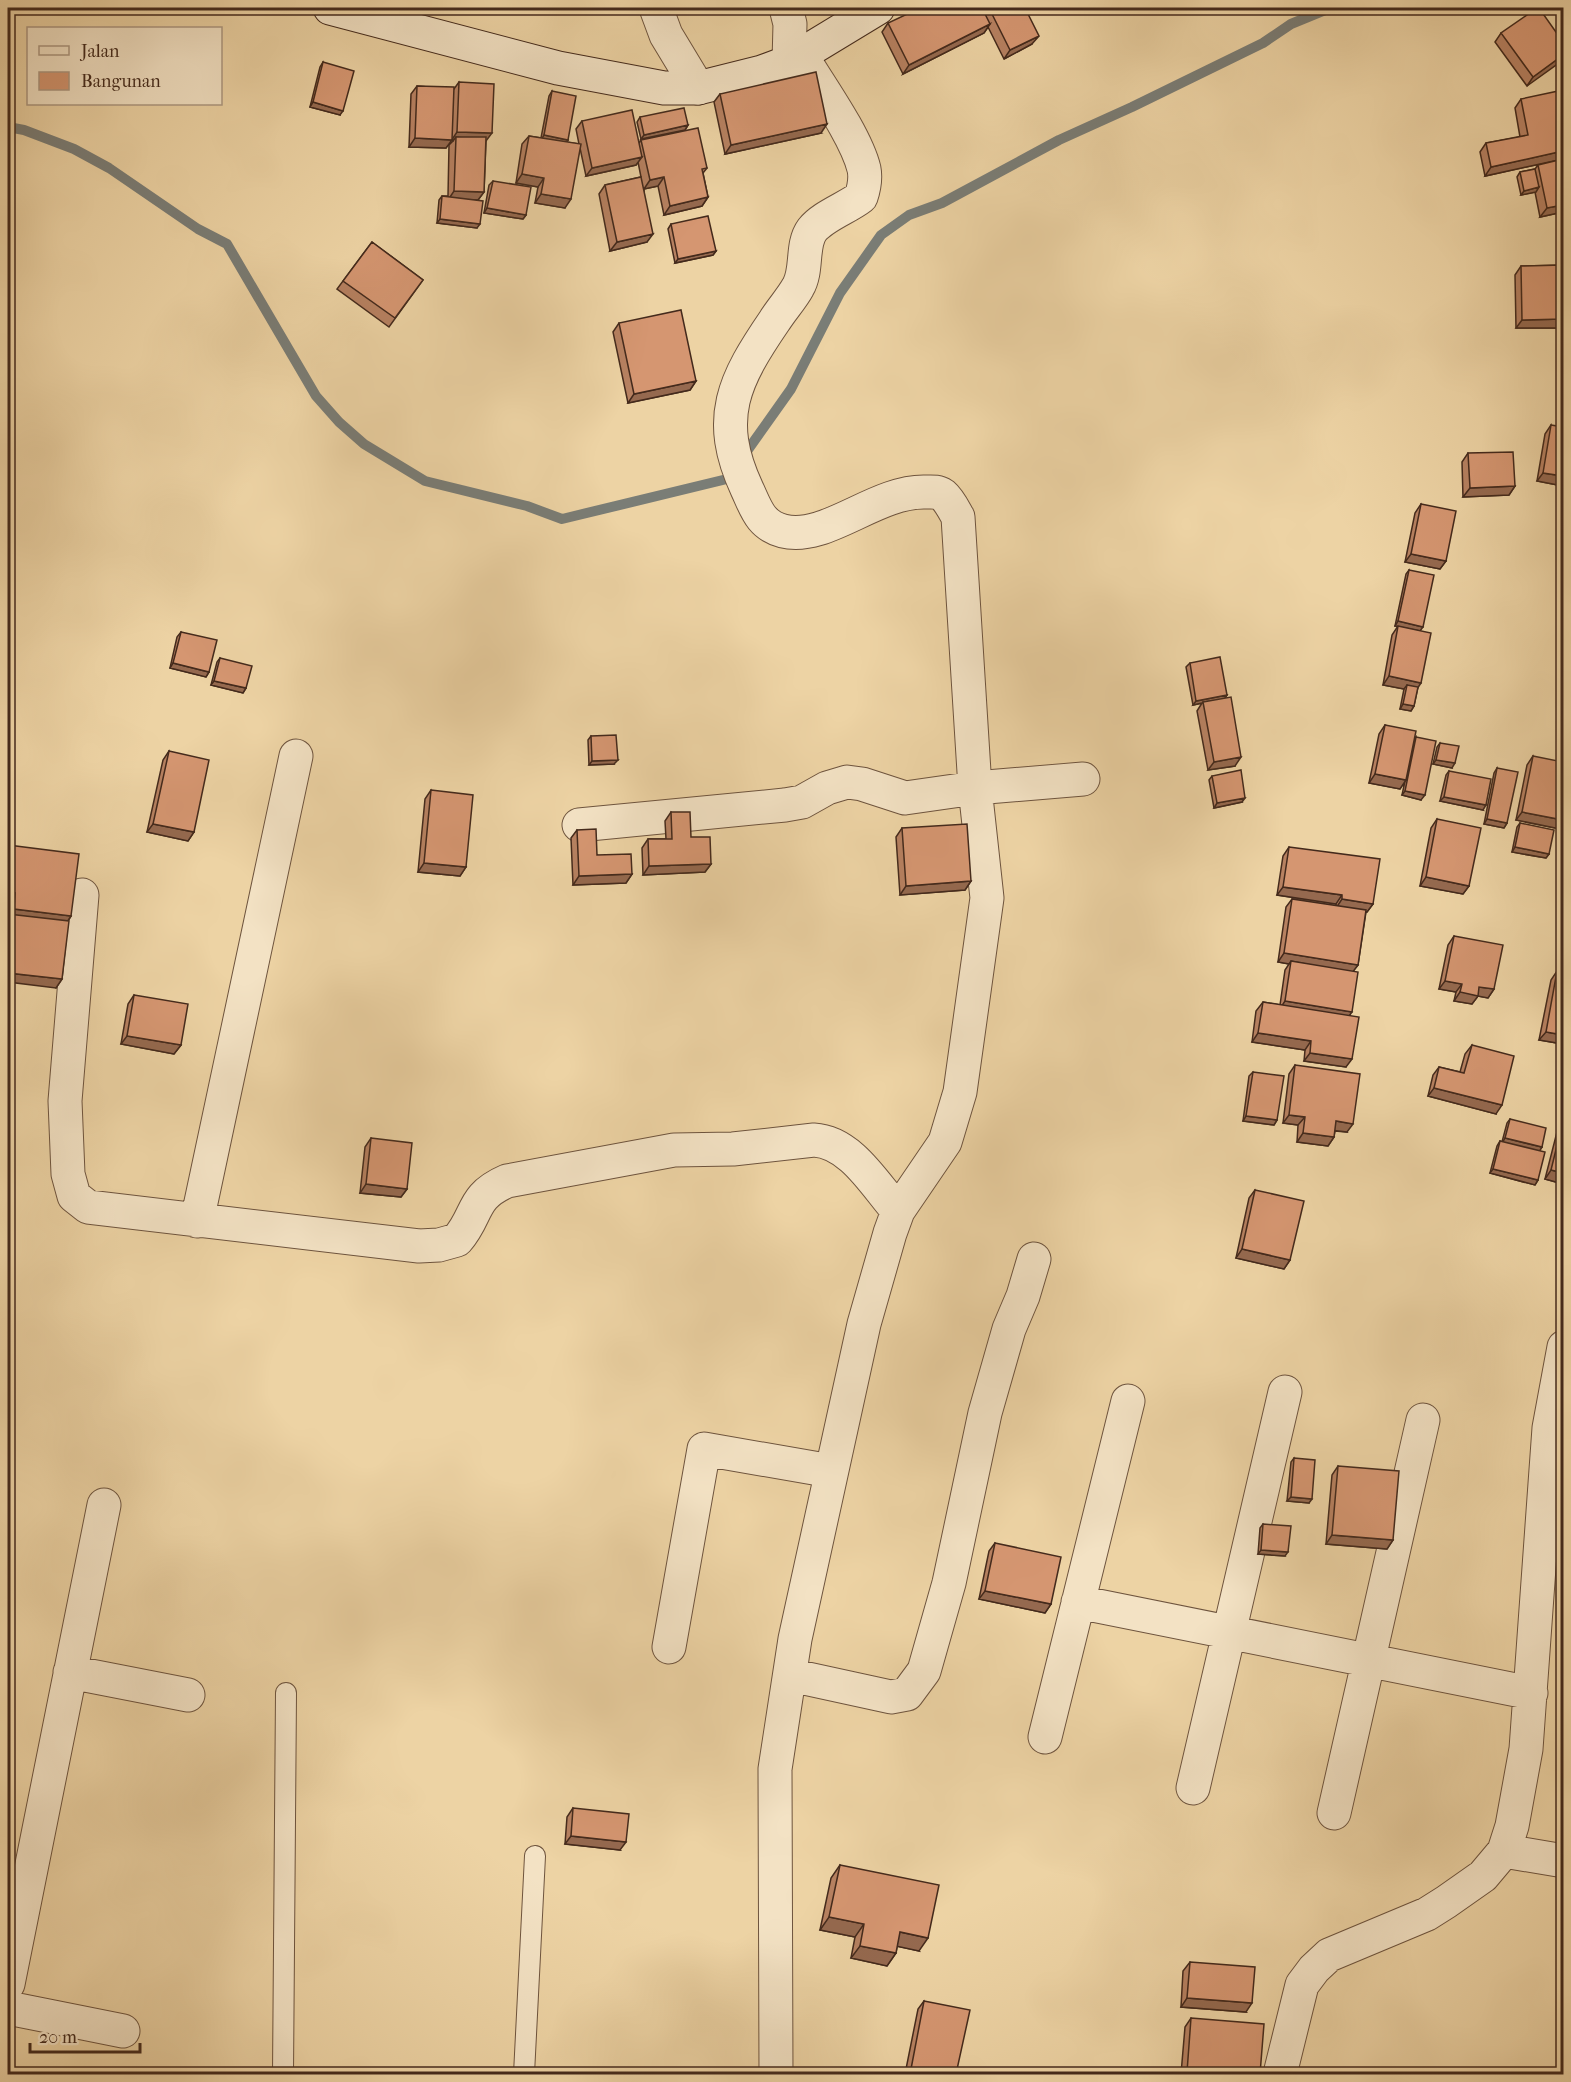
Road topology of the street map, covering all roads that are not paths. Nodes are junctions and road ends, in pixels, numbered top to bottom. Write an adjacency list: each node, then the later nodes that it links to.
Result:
1 (330, 8): 6 (street)
2 (656, 8): 6 (street)
3 (786, 8): 5 (street)
4 (878, 8): 5 (street)
5 (795, 58): 6 (street); 9 (street)
6 (698, 88)
7 (296, 756): 13 (street)
8 (1083, 779): 9 (street)
9 (975, 788): 10 (street); 12 (street)
10 (579, 825)
11 (82, 895): 13 (street)
12 (898, 1210): 13 (street); 20 (street)
13 (197, 1221)
14 (1034, 1259): 27 (street)
15 (1563, 1347): 16 (street)
16 (1559, 1383): 29 (street)
17 (1285, 1392): 23 (street)
18 (1128, 1401): 22 (street)
19 (1423, 1420): 25 (street)
20 (831, 1471): 24 (street); 27 (street)
21 (104, 1505): 26 (street)
22 (1078, 1602): 23 (street); 31 (street)
23 (1229, 1632): 25 (street); 32 (street)
24 (669, 1647)
25 (1368, 1660): 29 (street); 33 (street)
26 (70, 1671): 30 (street); 37 (street)
27 (790, 1675): 42 (street)
28 (286, 1693): 40 (lane)
29 (1531, 1693): 34 (street)
30 (188, 1695)
31 (1045, 1737)
32 (1193, 1788)
33 (1334, 1813)
34 (1504, 1851): 36 (street); 43 (street)
35 (535, 1856): 41 (lane)
36 (1563, 1861)
37 (8, 1984)
38 (8, 2008): 39 (street)
39 (123, 2031)
40 (283, 2074)
41 (524, 2074)
42 (776, 2074)
43 (1280, 2074)

